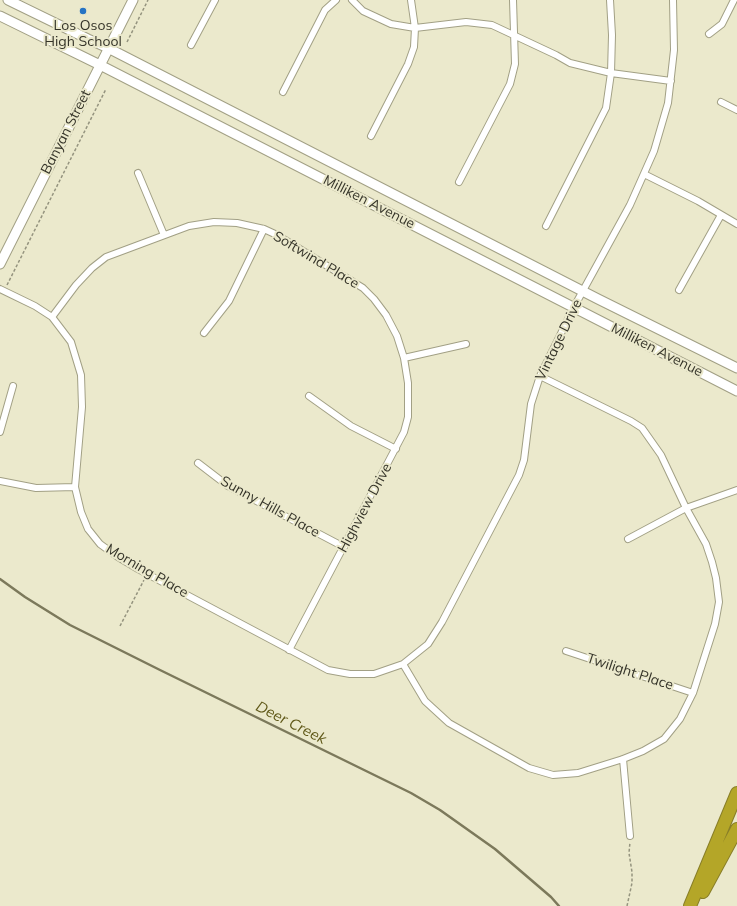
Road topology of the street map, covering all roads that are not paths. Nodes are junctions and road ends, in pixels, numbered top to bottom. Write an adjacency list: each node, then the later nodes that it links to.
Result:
1 (8, 0): 16 (main road, Milliken Avenue)
2 (134, 0): 16 (main road, Banyan Street)
3 (215, 0): 15 (street)
4 (336, 0): 20 (street)
5 (352, 0): 12 (street)
6 (411, 0): 12 (street)
7 (513, 0): 14 (street)
8 (610, 0): 18 (street)
9 (673, 0): 19 (street, Vintage Drive)
10 (734, 0): 13 (street)
11 (0, 16): 17 (main road, Milliken Avenue)
12 (415, 28): 14 (street); 23 (street)
13 (709, 34)
14 (514, 35): 18 (street); 26 (street)
15 (191, 44)
16 (108, 48): 17 (main road, Banyan Street); 35 (main road, Milliken Avenue)
17 (100, 65): 32 (main road, Banyan Street); 36 (main road, Milliken Avenue)
18 (611, 72): 19 (street); 29 (street)
19 (671, 81): 25 (street, Vintage Drive)
20 (283, 92)
21 (721, 102): 22 (street)
22 (737, 110)
23 (371, 136)
24 (138, 173): 31 (street)
25 (644, 174): 27 (street); 35 (street, Vintage Drive)
26 (459, 182)
27 (721, 215): 28 (street); 34 (street)
28 (737, 224)
29 (546, 226)
30 (264, 229): 31 (street, Softwind Place); 38 (street); 40 (street, Softwind Place)
31 (164, 235): 37 (street, Softwind Place)
32 (0, 264)
33 (2, 290): 37 (street, Morning Place)
34 (679, 290)
35 (583, 291): 36 (street, Vintage Drive); 41 (main road, Milliken Avenue)
36 (574, 307): 42 (street, Vintage Drive); 44 (main road, Milliken Avenue)
37 (52, 317): 50 (street, Morning Place)
38 (204, 333)
39 (466, 344): 40 (street)
40 (404, 358): 47 (street, Highview Drive)
41 (737, 368)
42 (540, 376): 52 (street); 57 (street, Vintage Drive)
43 (13, 386): 46 (street)
44 (737, 391)
45 (309, 396): 47 (street)
46 (0, 432)
47 (396, 449): 54 (street, Highview Drive)
48 (198, 463): 54 (street, Sunny Hills Place)
49 (0, 481): 50 (street)
50 (75, 487): 55 (street, Morning Place)
51 (737, 490): 52 (street)
52 (686, 508): 53 (street); 58 (street)
53 (628, 539)
54 (344, 548): 55 (street, Highview Drive)
55 (289, 650): 57 (street, Morning Place)
56 (566, 651): 58 (street, Twilight Place)
57 (404, 664): 59 (street)
58 (693, 693): 59 (street)
59 (624, 758): 62 (street)
60 (737, 793): 63 (highway)
61 (737, 829): 64 (highway)
62 (630, 836)
63 (690, 906)
64 (695, 906)

